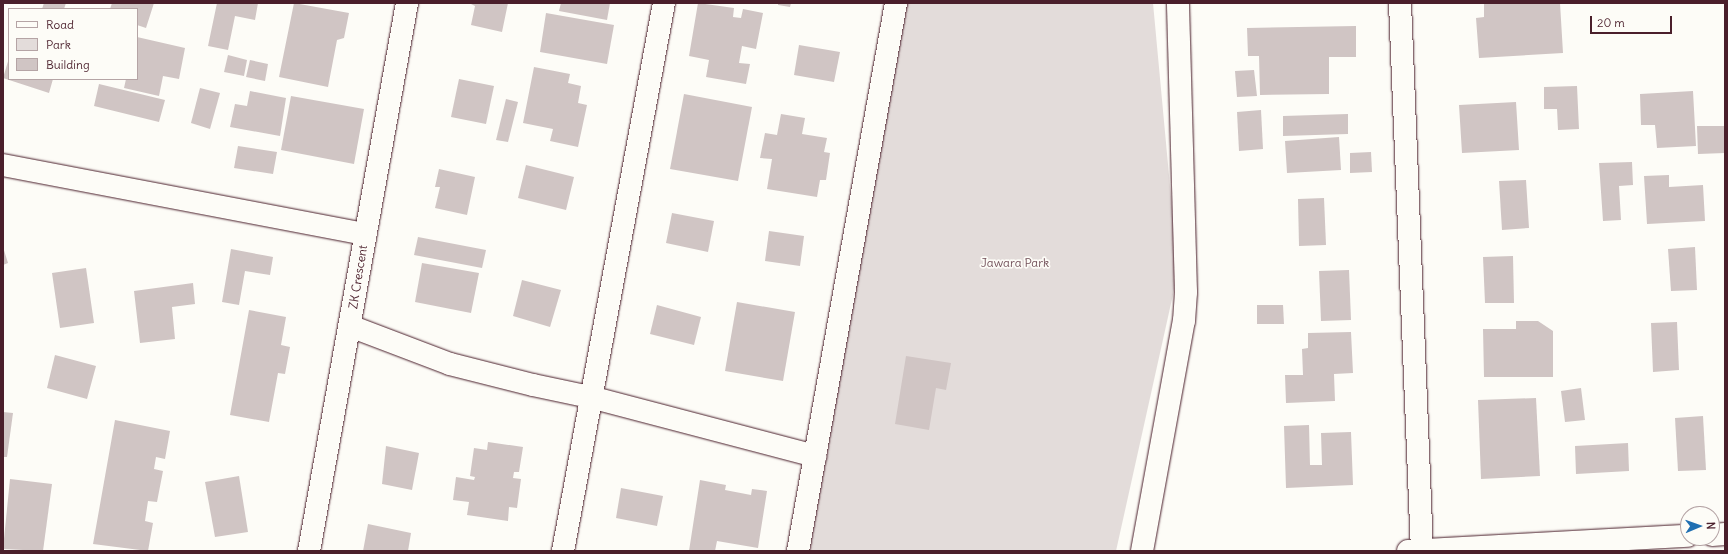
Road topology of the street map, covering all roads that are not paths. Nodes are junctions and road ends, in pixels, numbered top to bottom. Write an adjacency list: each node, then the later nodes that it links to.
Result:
1 (407, 3): 7 (street, ZK Crescent)
2 (664, 3): 9 (street)
3 (896, 3): 10 (street)
4 (1178, 3): 15 (street)
5 (1400, 3): 16 (street)
6 (3, 165): 7 (street)
7 (365, 234): 8 (street, ZK Crescent)
8 (350, 326): 9 (street); 12 (street, ZK Crescent)
9 (590, 397): 10 (street); 13 (street)
10 (815, 456): 14 (street)
11 (1680, 536): 16 (street)
12 (309, 551)
13 (563, 551)
14 (798, 551)
15 (1142, 551)
16 (1414, 551)

